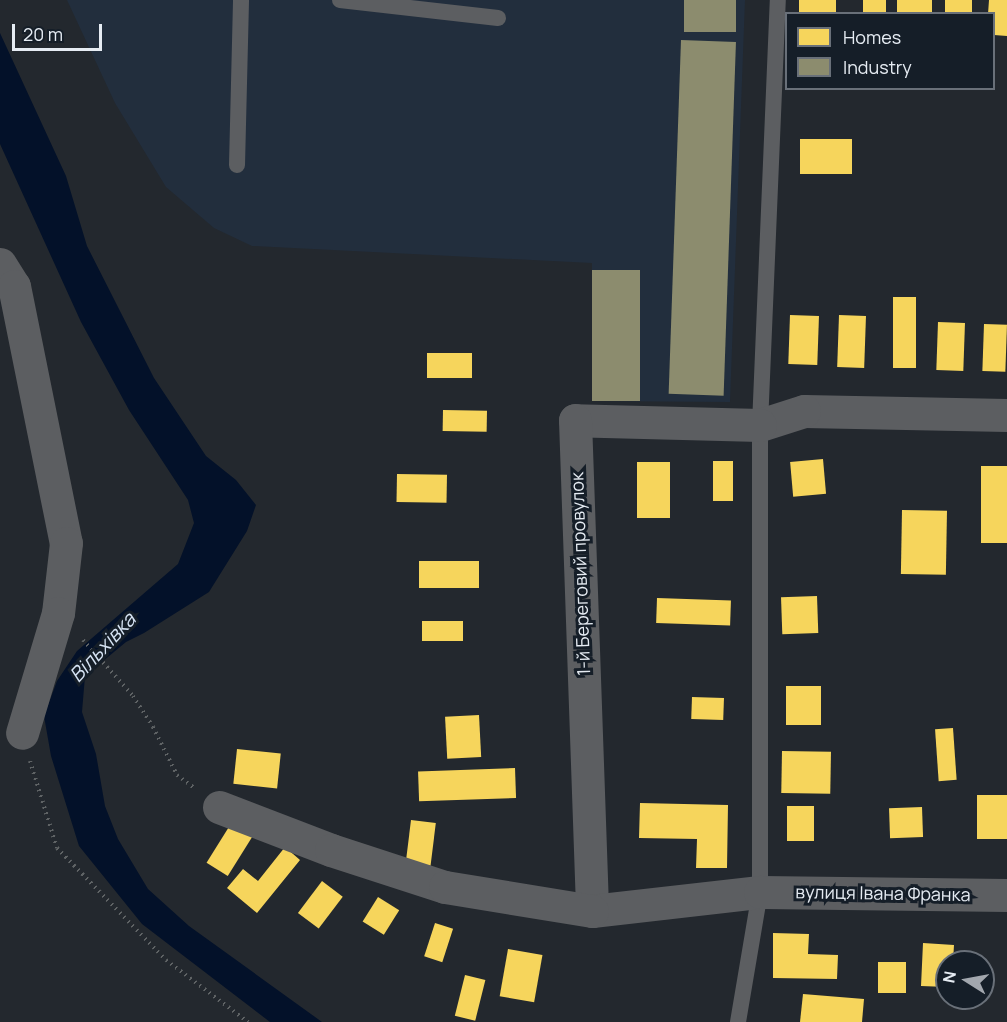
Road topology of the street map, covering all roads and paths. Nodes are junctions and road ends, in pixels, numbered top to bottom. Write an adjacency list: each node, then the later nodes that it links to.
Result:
1 (241, 0): 5 (lane)
2 (340, 0): 4 (lane)
3 (778, 0): 8 (lane)
4 (498, 18)
5 (237, 165)
6 (0, 264): 9 (street)
7 (1007, 416): 8 (street)
8 (759, 425): 12 (lane); 14 (street, 1-й Береговий провулок)
9 (58, 613): 10 (street); 11 (path)
10 (21, 733): 15 (path)
11 (219, 807): 14 (street)
12 (760, 892): 13 (street, вулиця Івана Франка); 14 (street); 16 (lane)
13 (1007, 895)
14 (592, 911)
15 (248, 1022)
16 (738, 1022)

